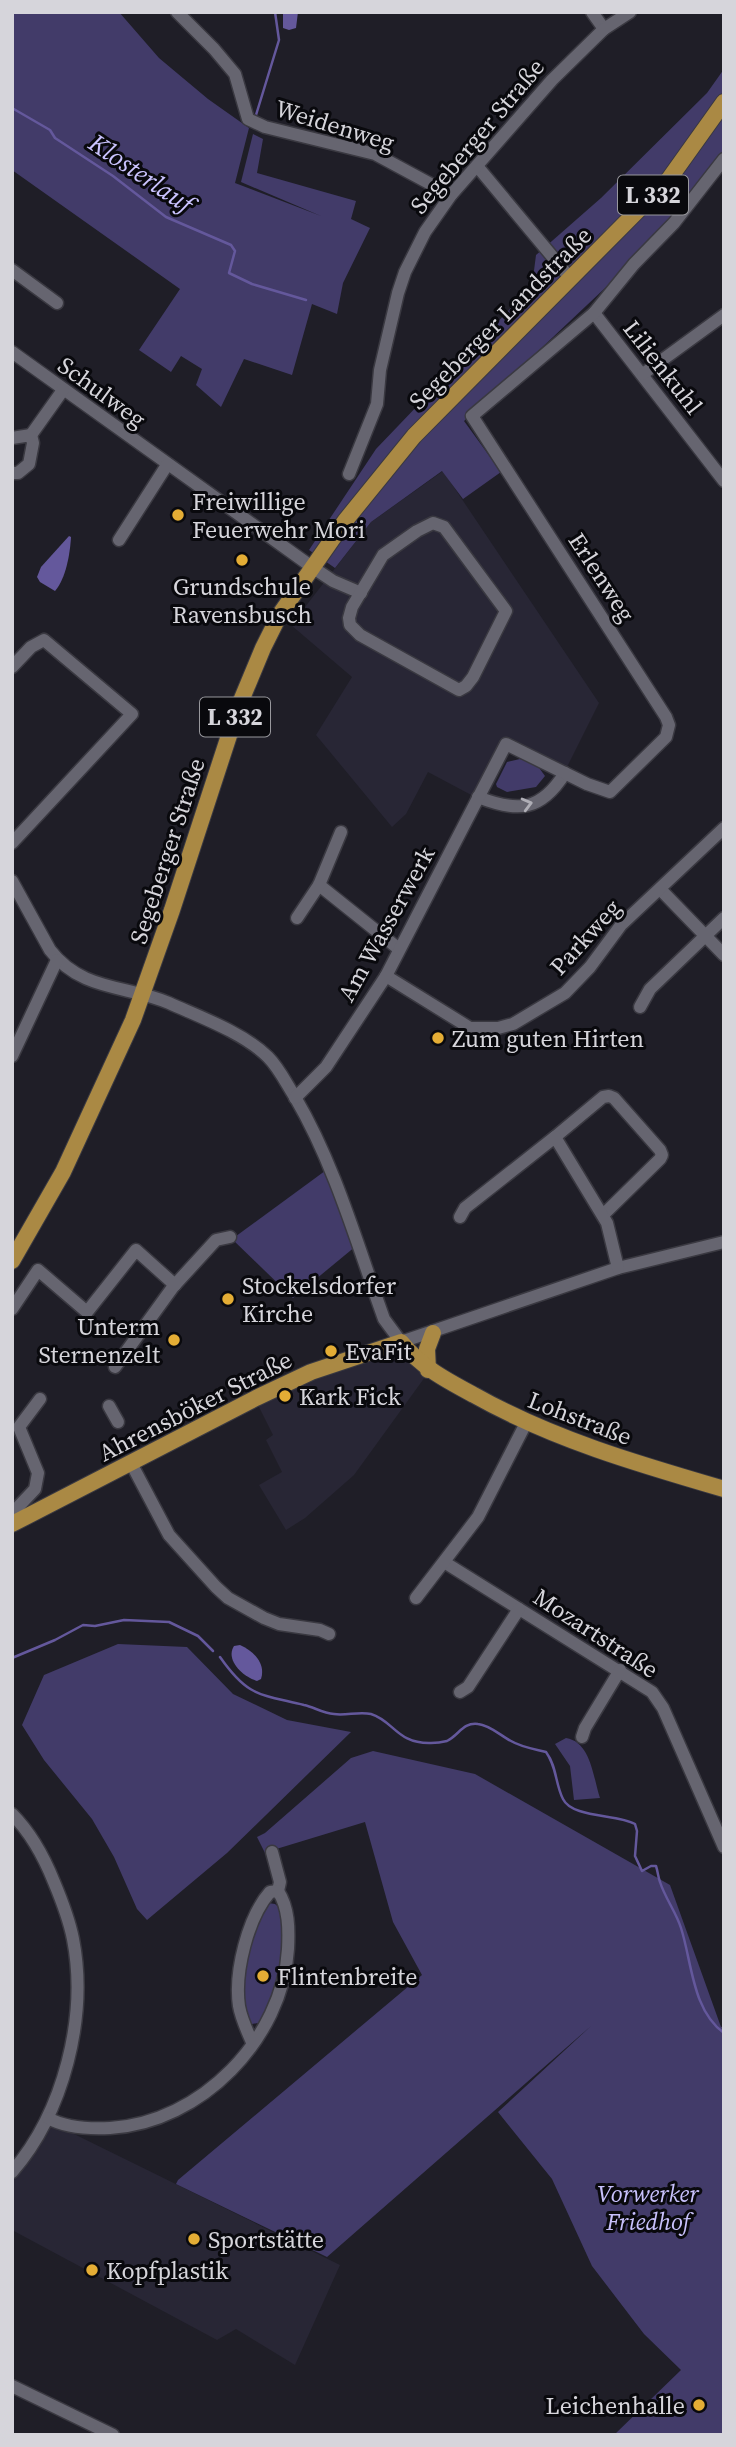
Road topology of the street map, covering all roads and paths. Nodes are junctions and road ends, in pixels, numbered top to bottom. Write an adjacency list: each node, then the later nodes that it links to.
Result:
1 (177, 12): 8 (street, Weidenweg)
2 (592, 12): 4 (street)
3 (630, 12): 4 (street, Segeberger Straße)
4 (604, 29): 7 (street, Segeberger Straße)
5 (724, 102): 10 (main road, Segeberger Landstraße / L 332)
6 (724, 159): 12 (street)
7 (477, 166): 8 (street, Segeberger Straße); 10 (street)
8 (452, 195): 22 (street, Segeberger Straße)
9 (12, 270): 11 (street)
10 (571, 279): 18 (main road, Segeberger Landstraße / L 332)
11 (57, 303)
12 (594, 313): 15 (street, Lilienkuhl); 29 (street, Erlenweg)
13 (724, 315): 15 (street)
14 (12, 352): 16 (street, Schulweg)
15 (642, 374): 23 (street, Lilienkuhl)
16 (63, 390): 17 (street); 20 (street, Schulweg)
17 (31, 435): 19 (street); 21 (street)
18 (414, 436): 25 (main road, Segeberger Straße / L 332)
19 (12, 438)
20 (167, 465): 24 (street); 25 (street, Schulweg)
21 (12, 473)
22 (349, 474)
23 (724, 481)
24 (119, 540)
25 (312, 567): 26 (street, Schulweg); 44 (main road, Segeberger Straße / L 332)
26 (361, 593): 26 (street)
27 (12, 667): 33 (street)
28 (506, 744): 29 (street, Erlenweg); 30 (street, Am Wasserwerk)
29 (565, 772): 30 (street, one-way to 29)
30 (478, 797): 40 (street, Am Wasserwerk)
31 (724, 828): 36 (street, Parkweg)
32 (341, 832): 35 (street)
33 (12, 843)
34 (12, 881): 42 (street)
35 (319, 885): 37 (street); 40 (street)
36 (660, 889): 39 (street); 43 (street, Parkweg)
37 (297, 918)
38 (724, 918): 39 (street)
39 (705, 936): 41 (street); 45 (street)
40 (399, 949): 43 (street, Am Wasserwerk)
41 (724, 956)
42 (57, 960): 44 (street); 46 (street)
43 (386, 976): 47 (street, Am Wasserwerk)
44 (143, 995): 47 (street); 53 (main road, Segeberger Straße / L 332)
45 (640, 1007)
46 (12, 1056)
47 (295, 1098): 58 (street)
48 (555, 1137): 49 (street); 49 (street); 50 (street)
49 (603, 1215): 54 (street)
50 (460, 1217)
51 (230, 1237): 55 (street)
52 (724, 1242): 54 (street, Ahrensböker Straße)
53 (12, 1261)
54 (618, 1268): 57 (street, Ahrensböker Straße)
55 (175, 1285): 56 (street); 59 (street)
56 (12, 1308)
57 (433, 1333): 58 (street, Ahrensböker Straße); 60 (main road)
58 (401, 1342): 60 (main road, Lohstraße); 65 (main road, Ahrensböker Straße)
59 (115, 1367)
60 (428, 1370): 64 (main road, Lohstraße)
61 (40, 1399): 67 (street)
62 (109, 1406): 63 (street)
63 (118, 1422)
64 (526, 1423): 66 (main road, Lohstraße); 68 (street)
65 (131, 1462): 67 (main road, Ahrensböker Straße); 71 (street)
66 (724, 1489)
67 (13, 1523)
68 (444, 1562): 69 (street); 70 (street, Mozartstraße)
69 (416, 1598)
70 (519, 1609): 72 (street, Mozartstraße); 73 (street)
71 (328, 1634)
72 (620, 1670): 74 (street); 76 (street, Mozartstraße)
73 (460, 1692)
74 (582, 1737)
75 (12, 1814): 80 (street)
76 (724, 1847)
77 (272, 1853): 78 (street)
78 (278, 1891): 79 (street); 79 (street)
79 (252, 2042): 80 (street)
80 (48, 2118): 81 (street)
81 (12, 2172)
82 (12, 2386): 83 (street)
83 (113, 2435)

